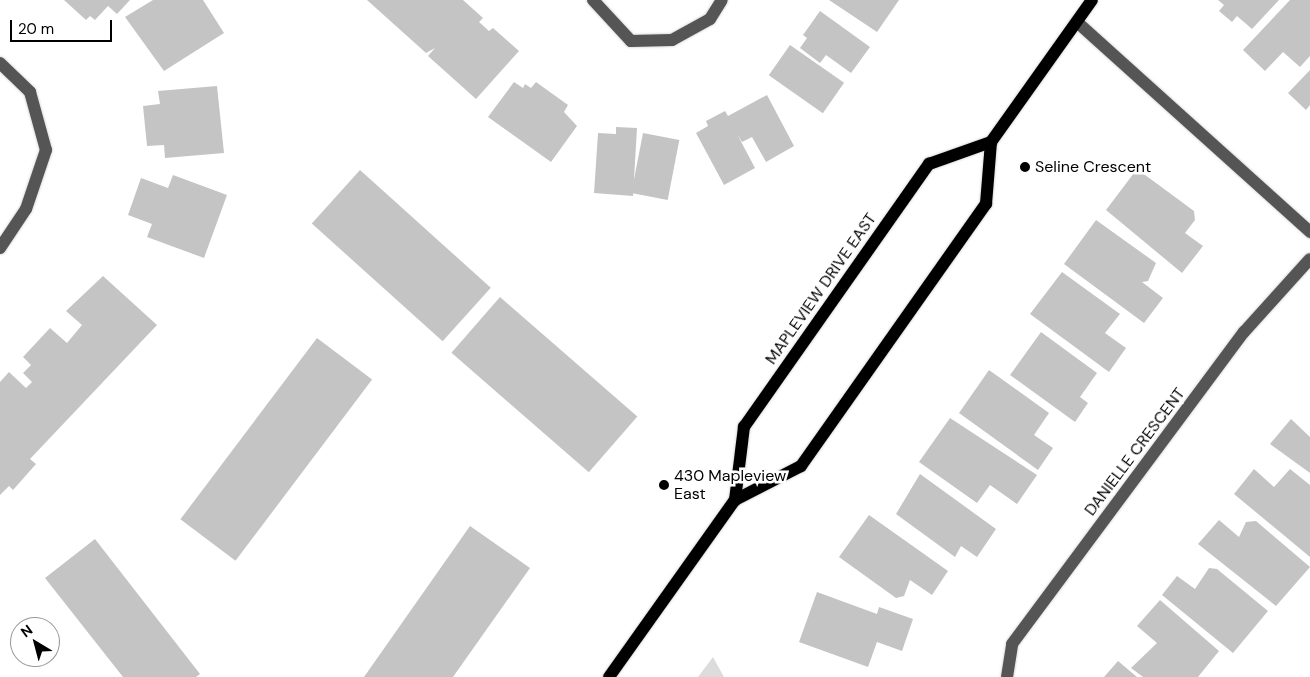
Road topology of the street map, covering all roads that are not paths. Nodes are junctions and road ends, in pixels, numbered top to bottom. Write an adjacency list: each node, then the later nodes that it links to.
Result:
1 (593, 0): 2 (street)
2 (722, 0)
3 (1092, 0): 4 (main road)
4 (1077, 22): 6 (main road); 7 (street)
5 (0, 63): 8 (street)
6 (991, 142): 10 (main road, MAPLEVIEW DRIVE EAST); 10 (main road, MAPLEVIEW DRIVE EAST)
7 (1310, 232)
8 (0, 248)
9 (1310, 259): 12 (street, DANIELLE CRESCENT)
10 (735, 500): 11 (main road, MAPLEVIEW DRIVE EAST)
11 (609, 677)
12 (1008, 677)

